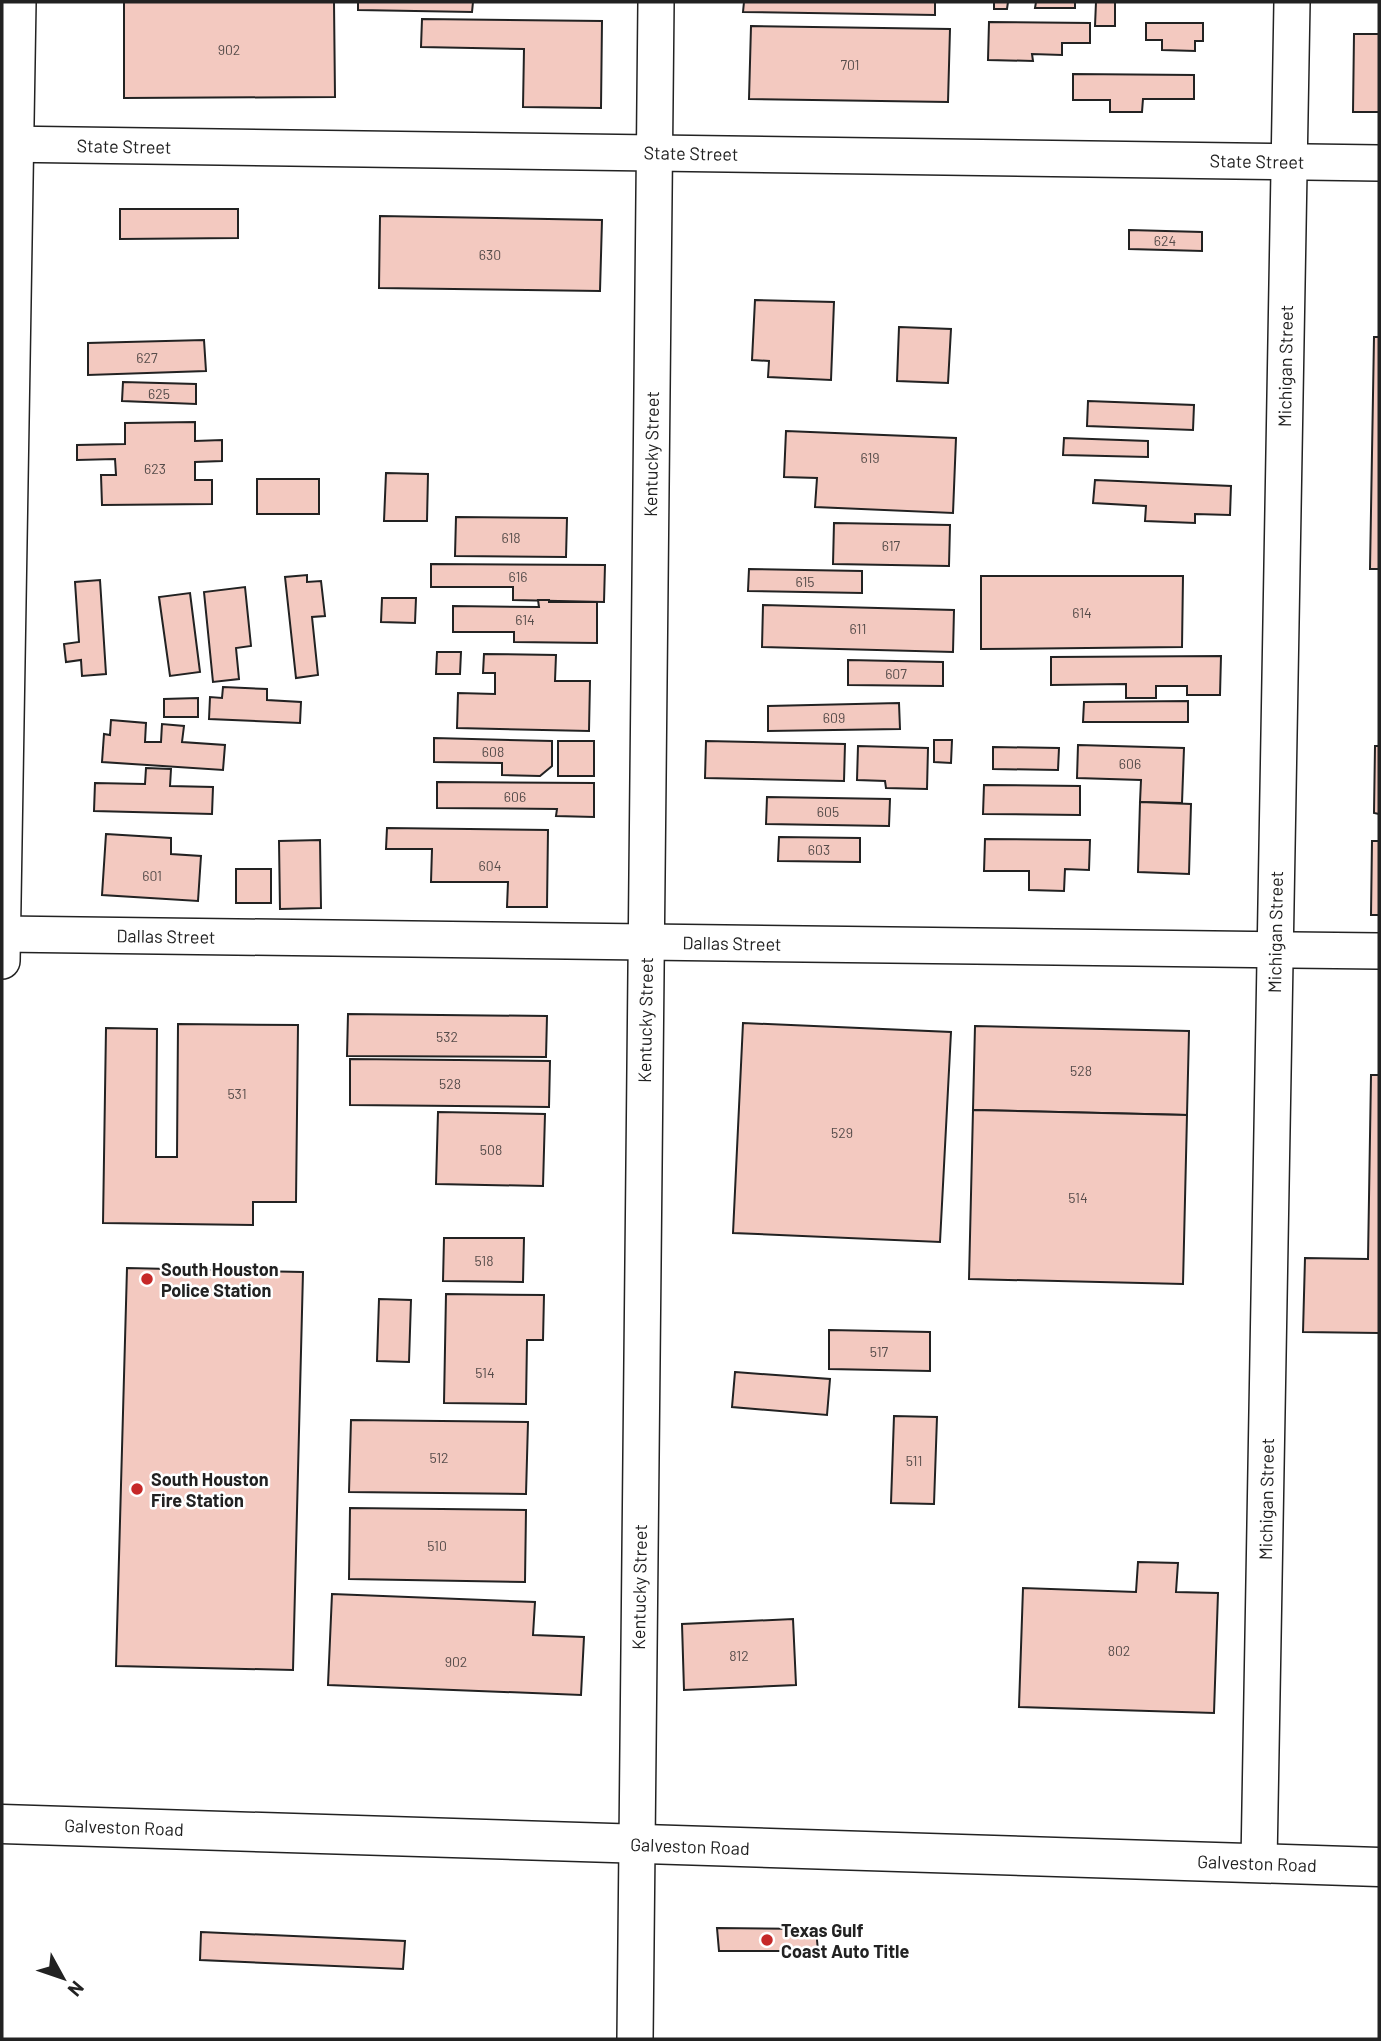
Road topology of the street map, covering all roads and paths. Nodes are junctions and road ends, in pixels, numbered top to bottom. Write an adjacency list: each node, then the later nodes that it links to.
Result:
1 (18, 2): 4 (street)
2 (656, 2): 5 (street, Kentucky Street)
3 (1292, 2): 6 (street, Michigan Street)
4 (9, 144): 5 (street, State Street); 8 (street)
5 (654, 153): 6 (street, State Street); 9 (street, Kentucky Street)
6 (1289, 162): 7 (street, State Street); 10 (street, Michigan Street)
7 (1379, 163)
8 (2, 934): 9 (street, Dallas Street); 12 (street)
9 (646, 942): 10 (street, Dallas Street); 14 (street, Kentucky Street)
10 (1275, 949): 11 (street, Dallas Street); 15 (street, Michigan Street)
11 (1379, 951)
12 (2, 961)
13 (2, 1824): 14 (main road, Galveston Road)
14 (636, 1844): 15 (main road, Galveston Road); 17 (street, Kentucky Street)
15 (1259, 1863): 16 (main road, Galveston Road)
16 (1379, 1867)
17 (635, 2039)

